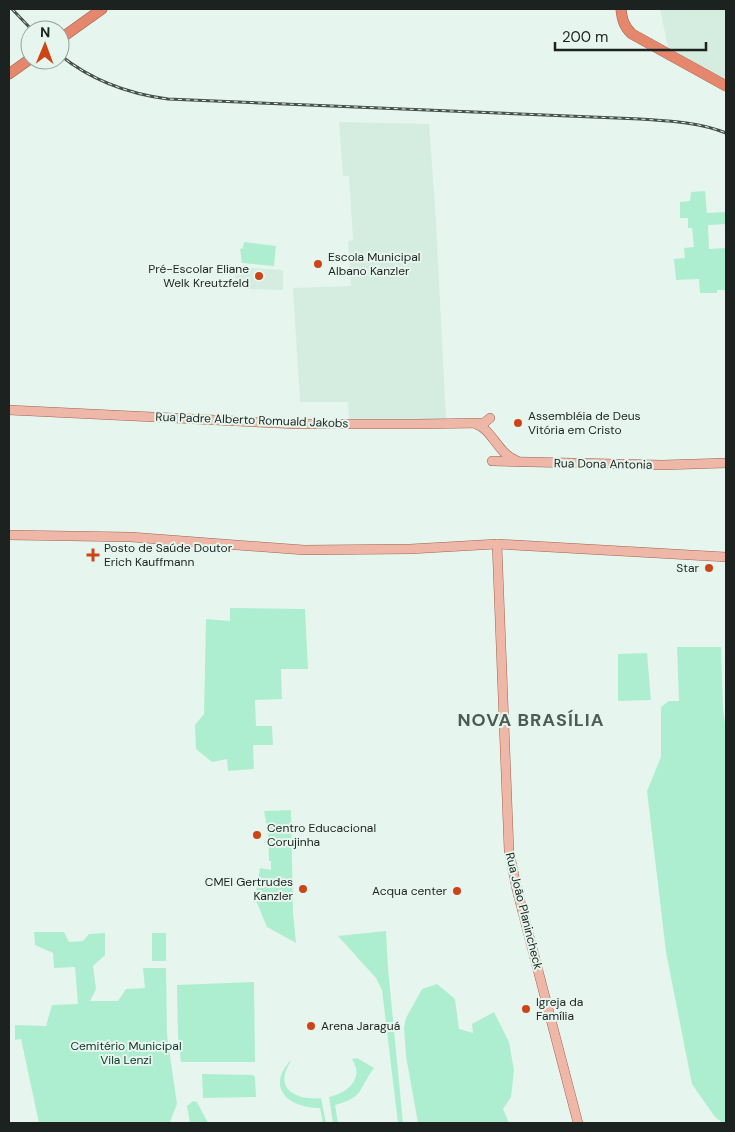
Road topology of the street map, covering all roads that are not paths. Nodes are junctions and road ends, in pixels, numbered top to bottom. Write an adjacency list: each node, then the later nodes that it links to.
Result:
1 (102, 9): 3 (highway)
2 (621, 9): 4 (highway)
3 (70, 32)
4 (726, 86)
5 (9, 410): 7 (main road, Rua Padre Alberto Romuald Jakobs)
6 (490, 418): 7 (main road, Rua Padre Alberto Romuald Jakobs)
7 (473, 423): 9 (main road)
8 (492, 461): 9 (main road, Rua Dona Antonia)
9 (518, 462): 10 (main road, Rua Dona Antonia)
10 (726, 463)
11 (9, 535): 12 (main road)
12 (497, 544): 13 (main road); 14 (main road, Rua João Planincheck)
13 (726, 557)
14 (578, 1123)

